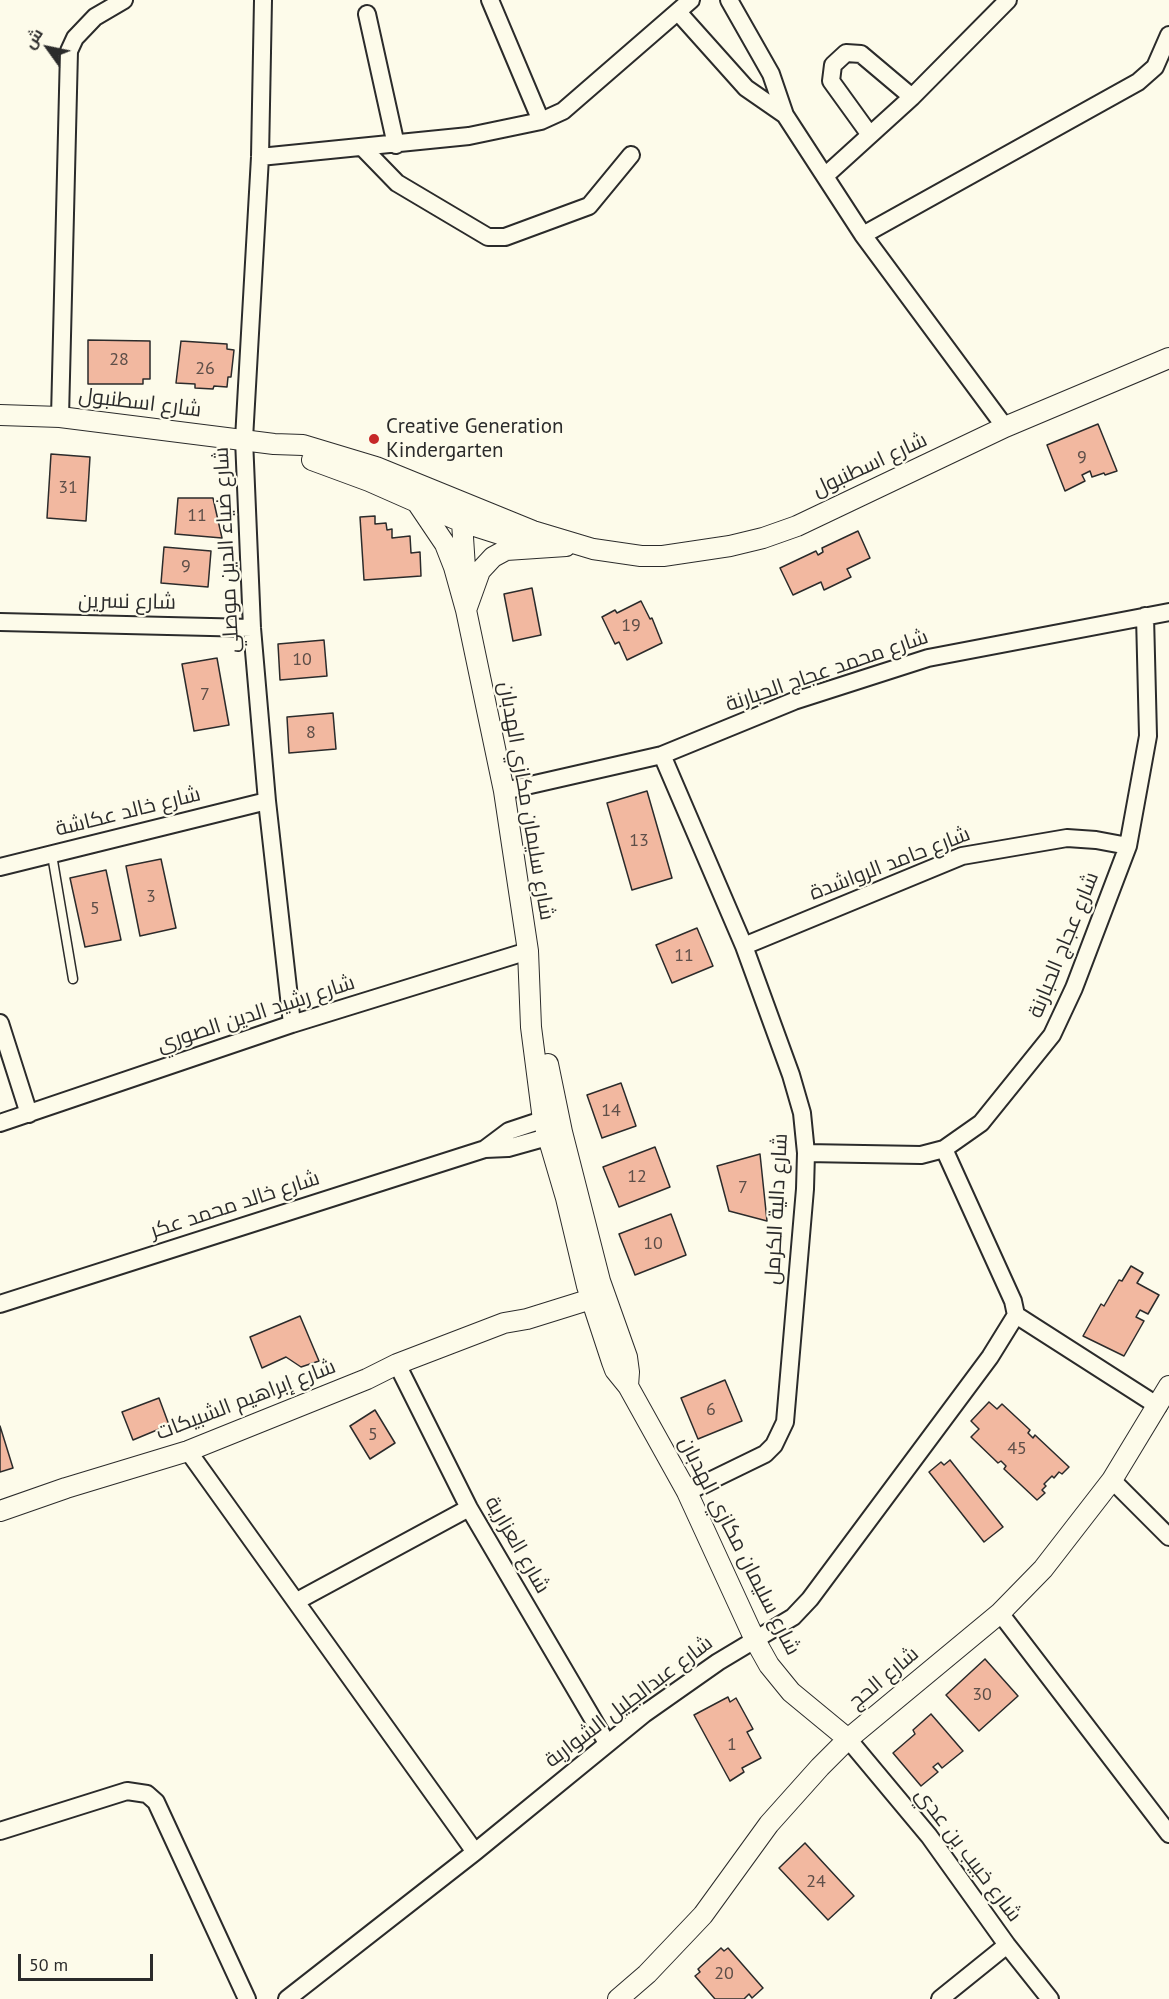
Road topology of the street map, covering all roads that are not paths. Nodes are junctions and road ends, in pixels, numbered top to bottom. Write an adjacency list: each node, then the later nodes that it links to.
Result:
1 (124, 0): 22 (street)
2 (263, 0): 17 (street, شارع ضياء الدين موصلي)
3 (490, 0): 12 (street)
4 (691, 0): 7 (street)
5 (729, 0): 11 (street)
6 (1008, 0): 10 (street)
7 (678, 12): 11 (street); 12 (street)
8 (367, 14): 14 (street)
9 (1169, 35): 19 (street)
10 (912, 98): 13 (street); 13 (street)
11 (785, 116): 18 (street)
12 (541, 121): 14 (street)
13 (870, 135): 18 (street)
14 (396, 145): 15 (street)
15 (363, 148): 16 (street); 17 (street)
16 (631, 156)
17 (260, 157): 24 (street, شارع ضياء الدين موصلي)
18 (825, 176): 19 (street)
19 (863, 234): 23 (street)
20 (1169, 358): 23 (street, شارع اسطنبول)
21 (0, 415): 22 (street, شارع اسطنبول)
22 (60, 417): 24 (street, شارع اسطنبول)
23 (1005, 427): 29 (street, شارع اسطنبول)
24 (244, 439): 25 (street, شارع اسطنبول); 34 (street, شارع ضياء الدين موصلي)
25 (274, 444): 26 (street, شارع اسطنبول); 27 (street, شارع اسطنبول)
26 (444, 496): 28 (street, شارع سليمان مكازي الهدبان); 29 (street, شارع اسطنبول)
27 (418, 504): 28 (street, شارع اسطنبول); 30 (street, شارع سليمان مكازي الهدبان)
28 (462, 522): 29 (street, شارع اسطنبول); 30 (street, شارع سليمان مكازي الهدبان)
29 (578, 545): 30 (street)
30 (466, 610): 36 (street, شارع سليمان مكازي الهدبان)
31 (1169, 612): 32 (street, شارع محمد عجاج الحبارنة)
32 (1145, 616): 35 (street, شارع محمد عجاج الحبارنة); 38 (street, شارع عجاج الحبارنة)
33 (0, 622): 34 (street, شارع نسرين)
34 (252, 628): 37 (street, شارع ضياء الدين موصلي)
35 (662, 755): 36 (street, شارع محمد عجاج الحبارنة); 41 (street, شارع دالية الكرمل)
36 (504, 791): 42 (street, شارع سليمان مكازي الهدبان)
37 (267, 801): 39 (street, شارع خالد عكاشة); 45 (street, شارع ضياء الدين موصلي)
38 (1128, 846): 41 (street, شارع حامد الرواشدة); 49 (street, شارع عجاج الحبارنة)
39 (52, 855): 40 (street, شارع خالد عكاشة); 43 (lane)
40 (0, 867)
41 (744, 946): 50 (street, شارع دالية الكرمل)
42 (528, 951): 45 (street, شارع رشيد الدين الصوري); 48 (street, شارع سليمان مكازي الهدبان)
43 (73, 979)
44 (0, 1023): 46 (street)
45 (292, 1024): 46 (street, شارع رشيد الدين الصوري)
46 (29, 1114): 47 (street, شارع رشيد الدين الصوري)
47 (0, 1124)
48 (553, 1126): 51 (street, شارع سليمان مكازي الهدبان); 52 (street, شارع خالد محمد عكر)
49 (944, 1149): 50 (street, شارع عجاج الحبارنة); 53 (street)
50 (806, 1152): 59 (street, شارع دالية الكرمل)
51 (596, 1290): 54 (street, شارع إبراهيم الشبيكات); 59 (street, شارع سليمان مكازي الهدبان)
52 (0, 1304)
53 (1016, 1315): 56 (street); 65 (street, شارع عبدالجليل الشواربة)
54 (397, 1364): 57 (street, شارع إبراهيم الشبيكات); 60 (street, شارع العزارية)
55 (1169, 1386): 56 (street, شارع الحج)
56 (1158, 1406): 58 (street, شارع الحج)
57 (188, 1451): 61 (street, شارع إبراهيم الشبيكات); 63 (street)
58 (1113, 1480): 62 (street); 64 (street, شارع الحج)
59 (687, 1492): 65 (street, شارع سليمان مكازي الهدبان)
60 (469, 1508): 63 (street); 67 (street, شارع العزارية)
61 (0, 1511)
62 (1169, 1538)
63 (297, 1601): 70 (street)
64 (1000, 1613): 66 (street, شارع الحج); 69 (street)
65 (755, 1640): 66 (street, شارع سليمان مكازي الهدبان); 67 (street, شارع عبدالجليل الشواربة)
66 (848, 1739): 71 (street, شارع خبيب بن عدي); 72 (street, شارع الحج)
67 (607, 1743): 70 (street, شارع عبدالجليل الشواربة)
68 (0, 1831): 73 (street)
69 (1169, 1834)
70 (475, 1852): 74 (street, شارع عبدالجليل الشواربة)
71 (1007, 1945): 75 (street); 76 (street, شارع خبيب بن عدي)
72 (621, 1998)
73 (247, 1999)
74 (287, 1999)
75 (940, 1999)
76 (1050, 1999)

